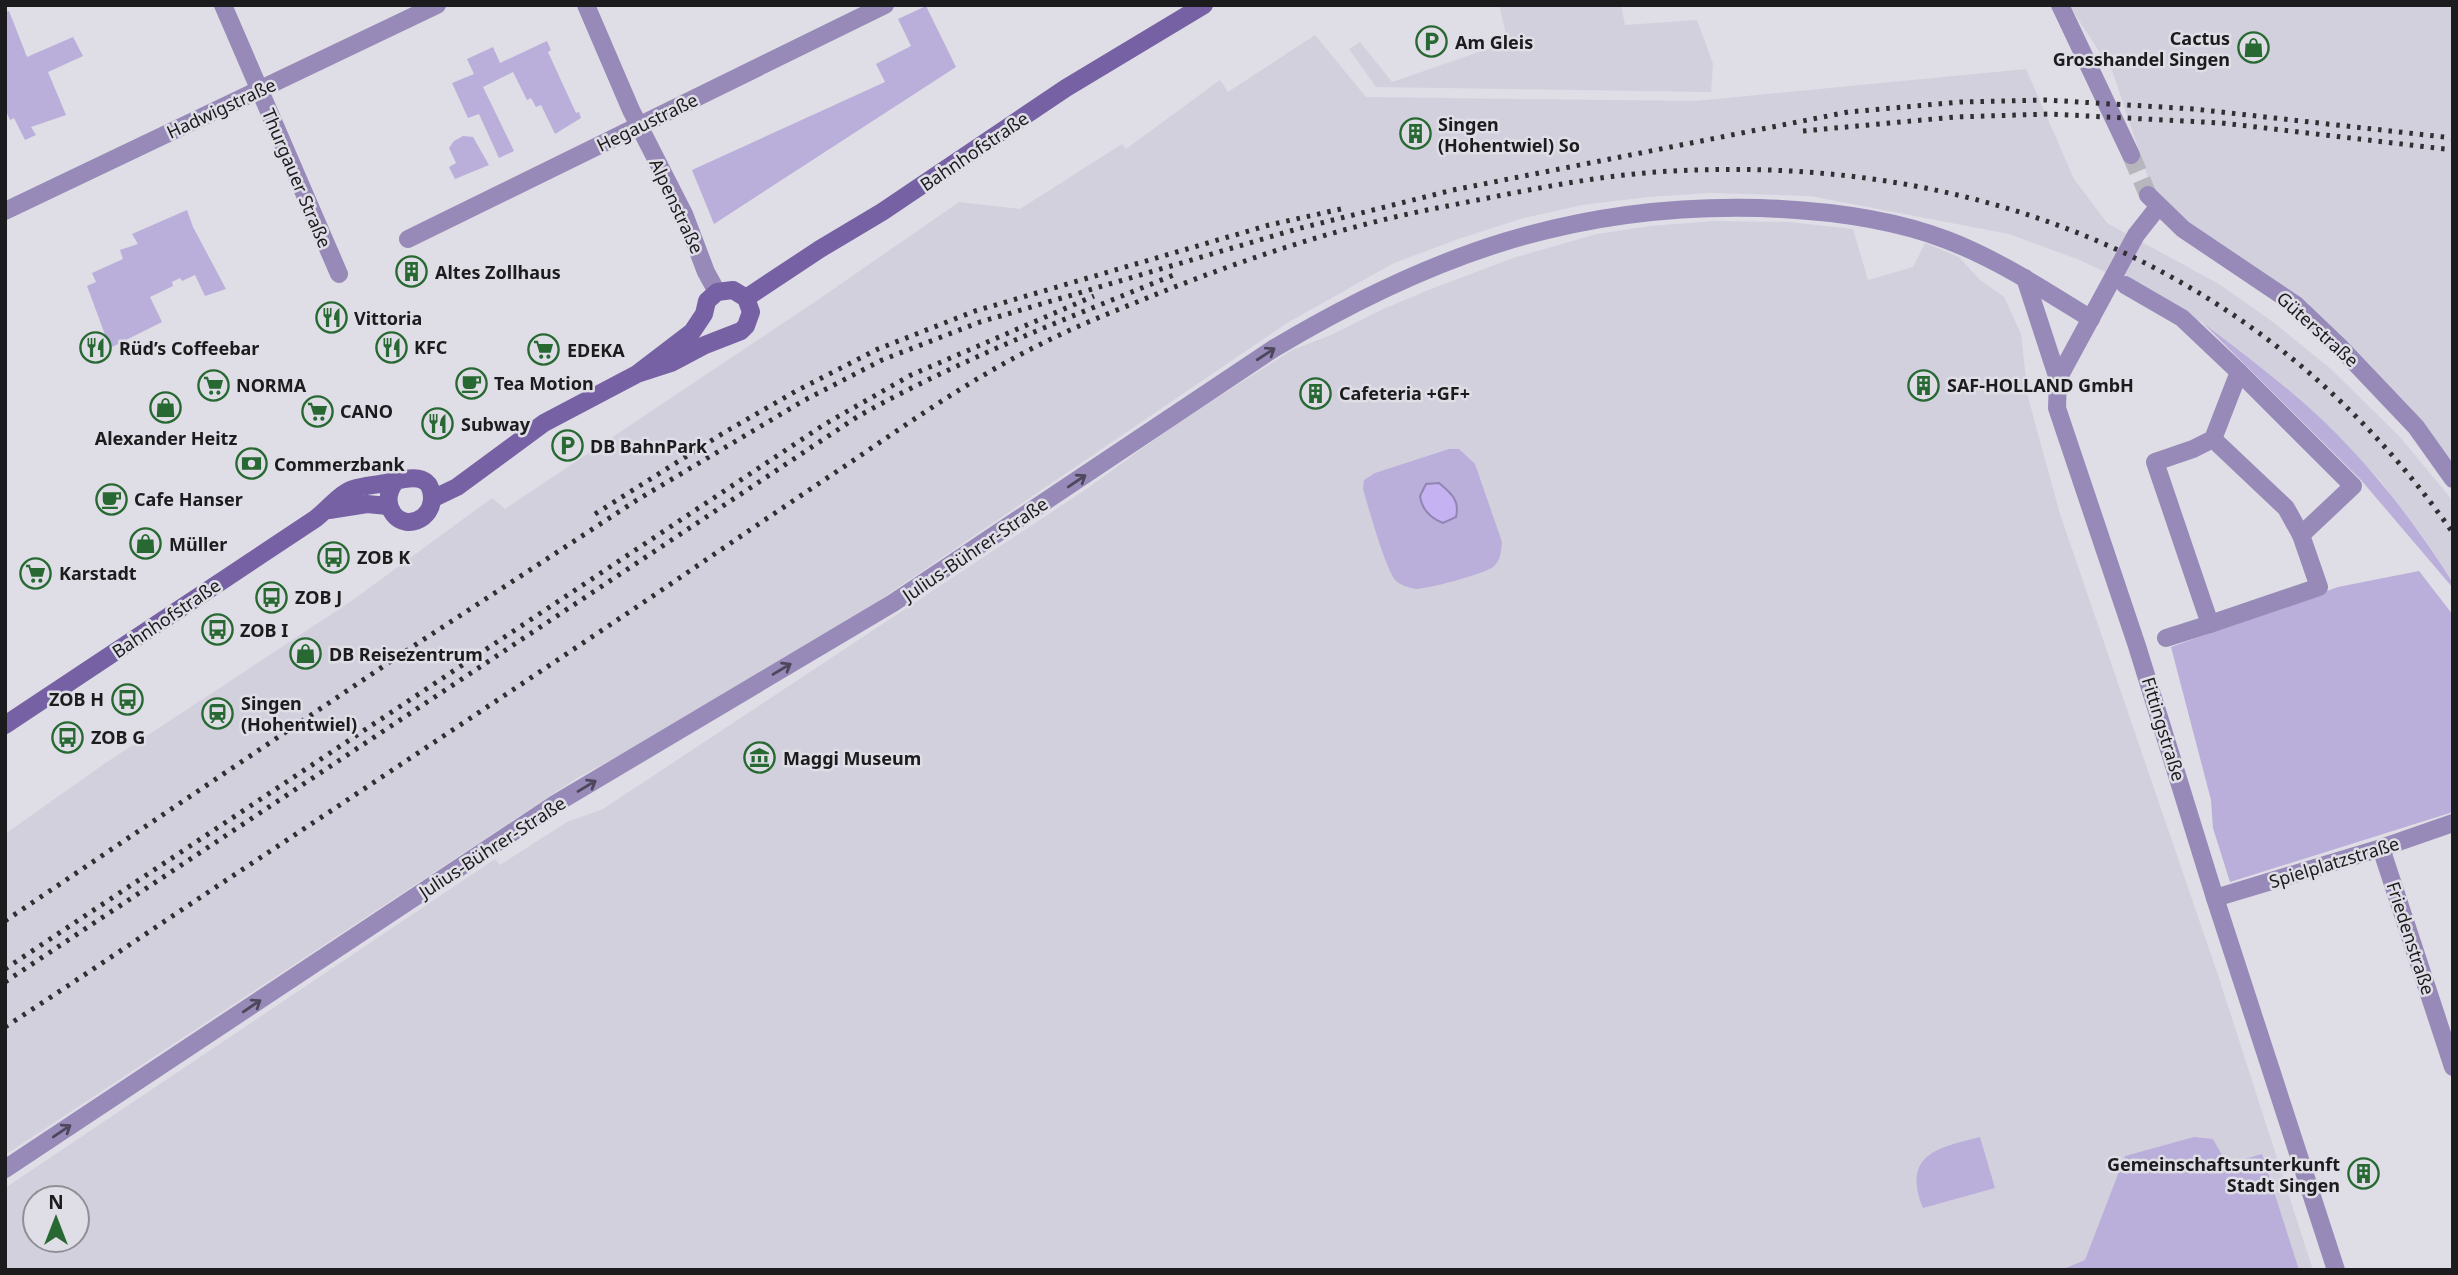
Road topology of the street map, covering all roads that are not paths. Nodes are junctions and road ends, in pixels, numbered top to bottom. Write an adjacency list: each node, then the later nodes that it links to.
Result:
1 (223, 5): 7 (street, Thurgauer Straße)
2 (437, 5): 7 (street, Hadwigstraße)
3 (586, 5): 8 (street, Alpenstraße)
4 (885, 5): 8 (street, Hegaustraße)
5 (1204, 5): 16 (street, Bahnhofstraße)
6 (2060, 5): 9 (street)
7 (259, 90): 10 (street, Hadwigstraße); 12 (street, Thurgauer Straße)
8 (639, 126): 11 (street, Hegaustraße); 15 (street, Alpenstraße)
9 (2131, 155)
10 (5, 211)
11 (408, 239)
12 (338, 274)
13 (2025, 278): 18 (street, Julius-Bührer-Straße); 22 (street); 37 (street, Julius-Bührer-Straße, one-way to 13)
14 (2125, 285): 20 (street)
15 (717, 292): 16 (street); 17 (street, Bahnhofstraße)
16 (746, 298): 19 (street, Bahnhofstraße)
17 (704, 314): 19 (street); 21 (street, Bahnhofstraße)
18 (2091, 319): 22 (street); 24 (street, Güterstraße)
19 (727, 336): 21 (street, Bahnhofstraße)
20 (2239, 372): 23 (street); 29 (street)
21 (637, 374): 26 (street, Bahnhofstraße)
22 (2058, 379): 35 (street, Fittingstraße)
23 (2213, 439): 29 (street); 30 (street)
24 (2453, 479)
25 (396, 481): 26 (street, Bahnhofstraße); 27 (street); 28 (street, Bahnhofstraße)
26 (432, 499): 27 (street, Bahnhofstraße)
27 (388, 506): 28 (street, Bahnhofstraße)
28 (326, 511): 32 (street, Bahnhofstraße)
29 (2301, 535): 30 (street)
30 (2210, 624): 31 (street)
31 (2166, 638)
32 (5, 724)
33 (2453, 823): 34 (street, Spielplatzstraße)
34 (2381, 848): 35 (street, Spielplatzstraße); 36 (street, Friedenstraße)
35 (2215, 898): 38 (street, Fittingstraße)
36 (2453, 1067)
37 (5, 1169)
38 (2336, 1270)

